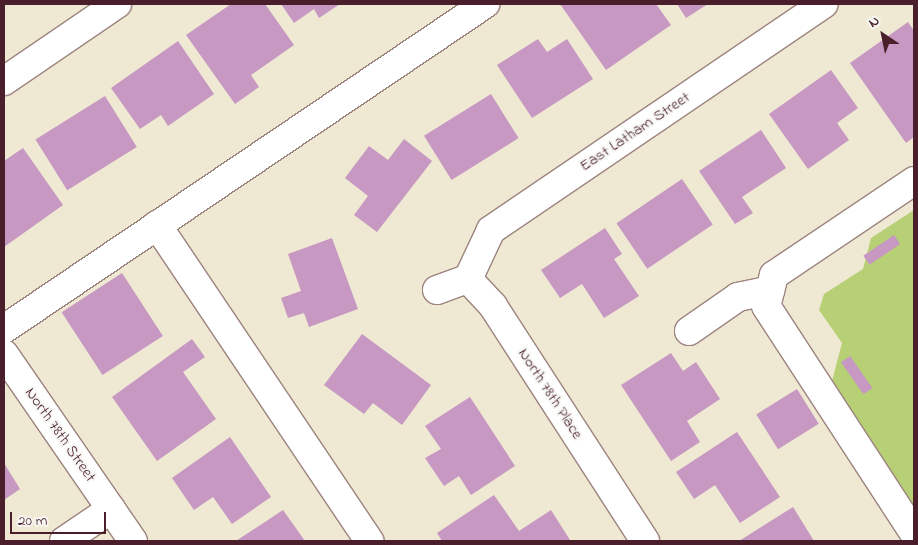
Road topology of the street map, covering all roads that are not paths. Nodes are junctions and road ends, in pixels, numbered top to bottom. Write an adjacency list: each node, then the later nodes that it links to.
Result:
1 (117, 4): 4 (street)
2 (485, 4): 6 (street)
3 (824, 4): 7 (street, East Latham Street)
4 (4, 82)
5 (914, 181): 9 (street)
6 (157, 226): 10 (street); 17 (street)
7 (468, 279): 8 (street); 18 (street, North 78th Place)
8 (437, 290)
9 (770, 290): 11 (street); 14 (street)
10 (4, 329)
11 (689, 330)
12 (4, 354): 13 (street, North 78th Street)
13 (111, 509): 15 (street); 16 (street, North 78th Street)
14 (914, 533)
15 (64, 541)
16 (132, 541)
17 (369, 541)
18 (644, 541)

